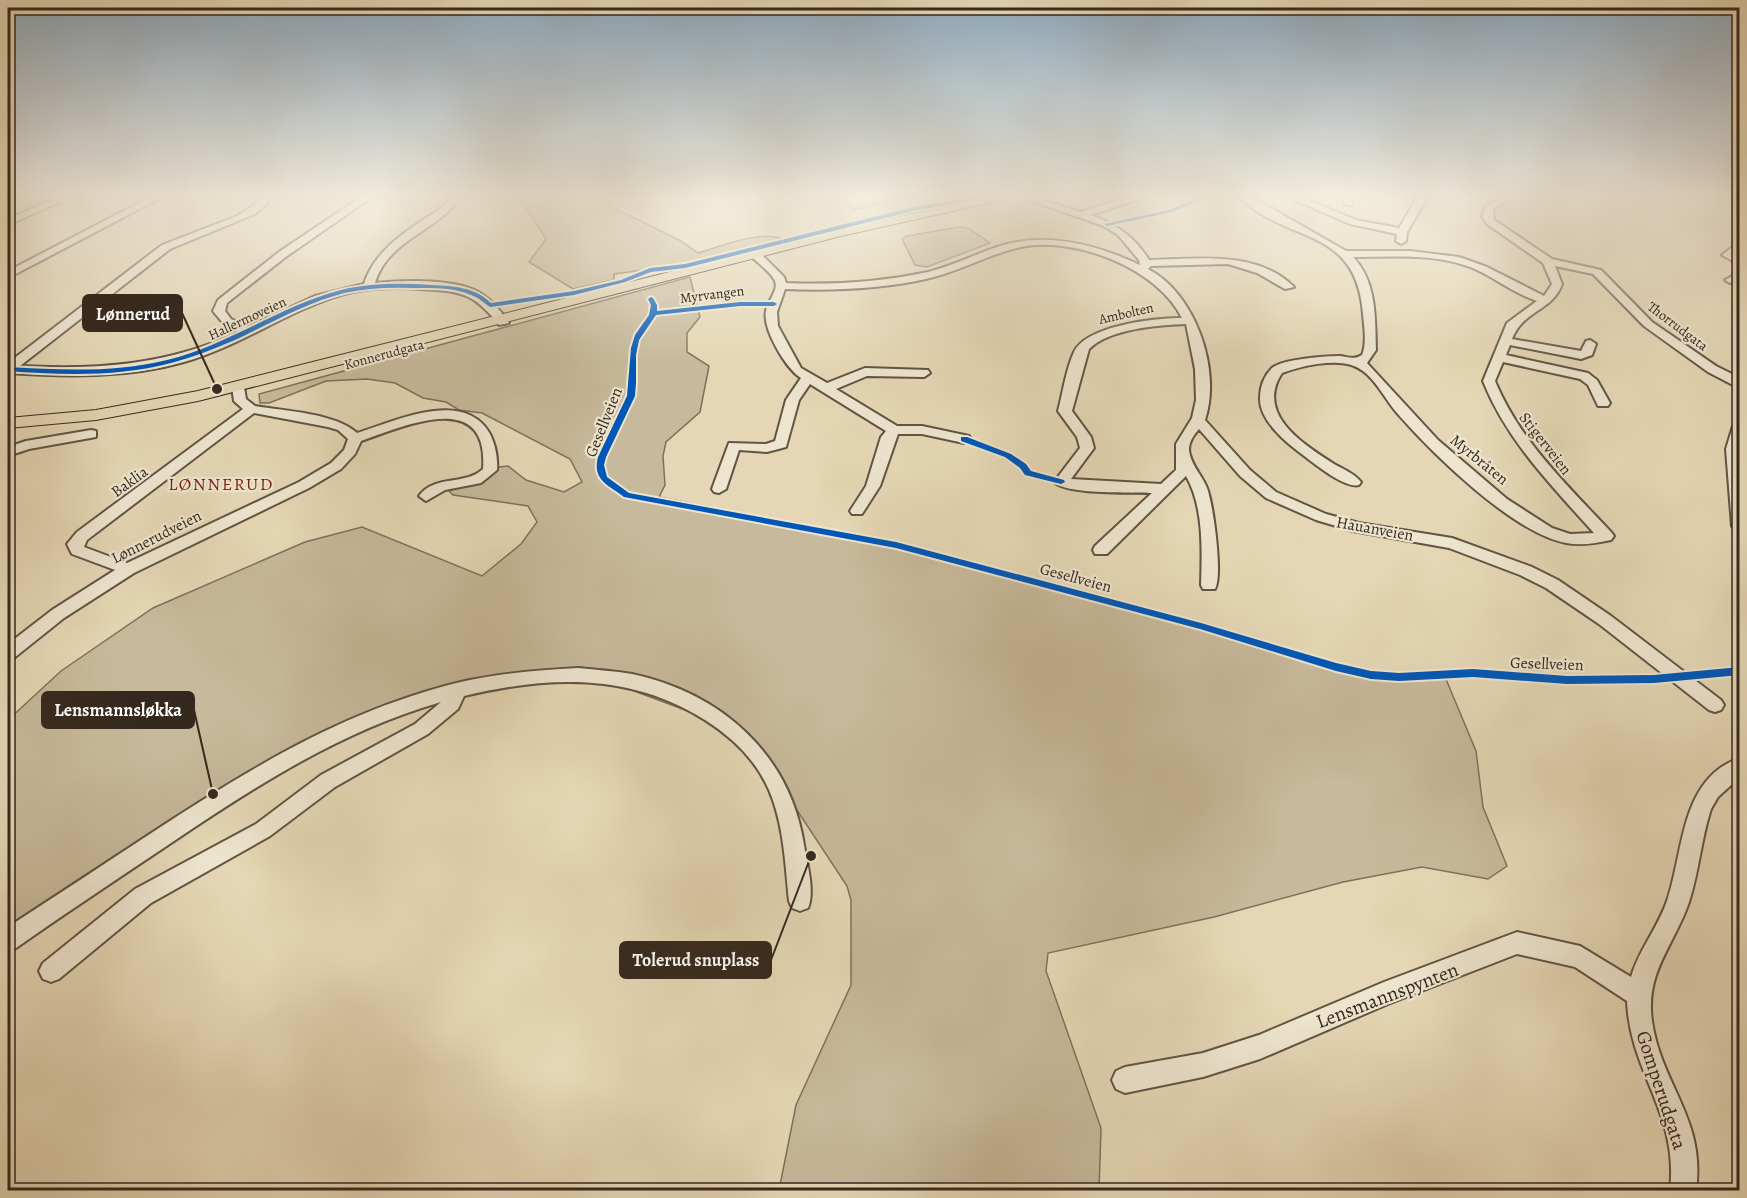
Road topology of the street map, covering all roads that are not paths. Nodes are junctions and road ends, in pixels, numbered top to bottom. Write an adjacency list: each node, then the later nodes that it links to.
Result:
1 (54, 251): 19 (street)
2 (161, 251): 31 (street)
3 (288, 251): 26 (street)
4 (394, 251): 20 (street)
5 (772, 251): 14 (main road, Konnerudgata)
6 (1001, 251): 21 (street)
7 (1092, 251): 18 (street)
8 (1133, 251): 18 (street)
9 (1339, 251): 13 (street)
10 (1406, 251): 15 (street)
11 (1533, 251): 16 (street, Thorrudgata)
12 (1732, 251): 17 (street)
13 (1345, 254): 15 (street); 30 (street)
14 (756, 255): 21 (street); 24 (main road, Konnerudgata)
15 (1408, 255): 23 (street)
16 (1548, 261): 23 (street); 34 (street, Thorrudgata)
17 (1740, 262)
18 (1143, 266): 22 (street); 25 (street)
19 (8, 275)
20 (369, 286): 24 (street, Hallermoveien); 26 (street, Hallermoveien)
21 (781, 286): 33 (street)
22 (1289, 287)
23 (1544, 300): 27 (street, Stigerveien)
24 (502, 321): 36 (main road, Konnerudgata)
25 (1190, 321): 39 (street); 51 (street, Ambolten)
26 (249, 332): 31 (street, Hallermoveien)
27 (1505, 341): 28 (street); 29 (street, Stigerveien)
28 (1590, 344)
29 (1498, 357): 37 (street); 55 (street, Stigerveien)
30 (1358, 363): 49 (street); 55 (street, Myrbråten)
31 (8, 369)
32 (924, 373): 35 (street)
33 (808, 379): 35 (street); 50 (street)
34 (1739, 384)
35 (827, 388): 43 (street)
36 (238, 390): 38 (street); 40 (main road, Konnerudgata); 42 (main road, Konnerudgata)
37 (1603, 403)
38 (251, 409): 45 (street); 57 (street, Baklia)
39 (1198, 420): 48 (street); 61 (street, Hauanveien)
40 (8, 423)
41 (1740, 426): 54 (street)
42 (8, 430)
43 (894, 430): 46 (street); 53 (street)
44 (91, 434): 47 (street)
45 (356, 438): 52 (street); 57 (street, Lønnerudveien)
46 (964, 439)
47 (8, 452)
48 (1184, 460): 51 (street); 58 (street)
49 (1354, 482)
50 (719, 489)
51 (1165, 489): 56 (street)
52 (426, 496)
53 (857, 511)
54 (1740, 526)
55 (1606, 536)
56 (1101, 550)
57 (128, 569): 59 (street, Lønnerudveien)
58 (1209, 585)
59 (8, 653)
60 (456, 692): 63 (street); 64 (street); 65 (street)
61 (1715, 705)
62 (1740, 766): 66 (street, Gomperudgata)
63 (800, 901)
64 (8, 940)
65 (51, 971)
66 (1640, 996): 67 (street, Lensmannspynten); 68 (street, Gomperudgata)
67 (1125, 1080)
68 (1683, 1191)

